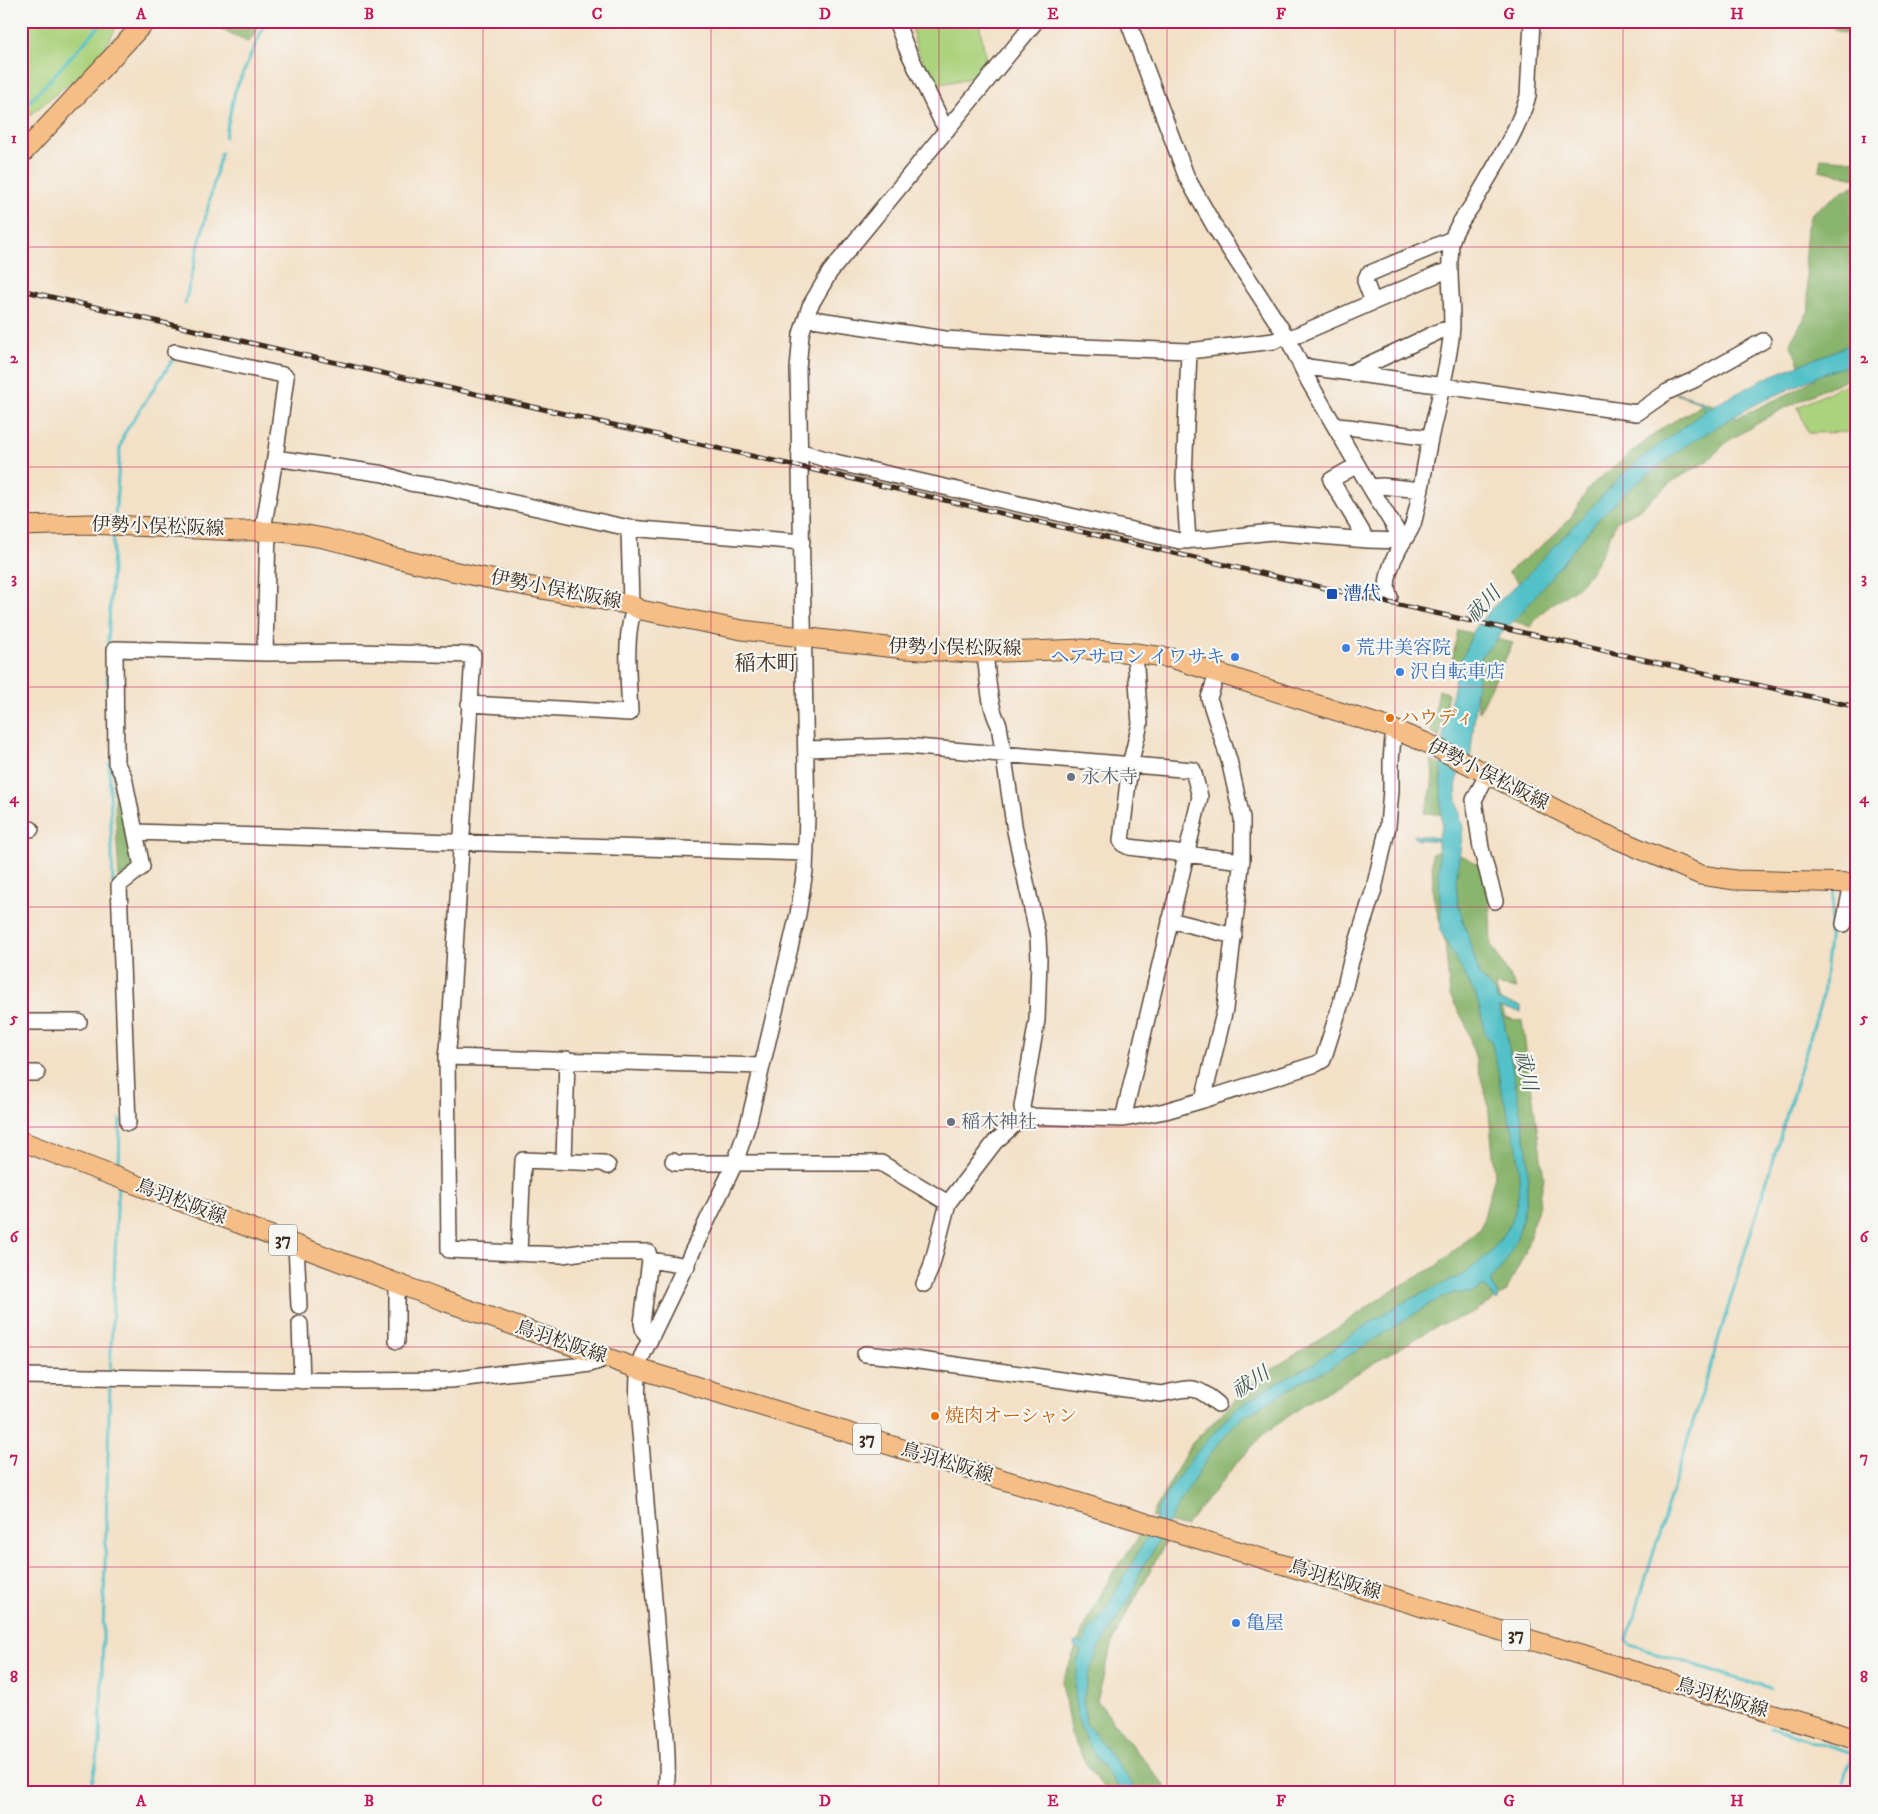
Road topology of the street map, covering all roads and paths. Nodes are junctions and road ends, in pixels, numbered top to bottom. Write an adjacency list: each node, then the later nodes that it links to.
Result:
1 (146, 21): 7 (main road)
2 (896, 21): 6 (street)
3 (1036, 21): 6 (street)
4 (1128, 21): 13 (street)
5 (1532, 21): 8 (street)
6 (947, 130): 11 (street)
7 (21, 155)
8 (1452, 239): 9 (street); 10 (street)
9 (1450, 271): 10 (street); 12 (street)
10 (1373, 302): 13 (street)
11 (806, 318): 15 (street); 22 (street)
12 (1452, 328): 18 (street); 19 (street)
13 (1286, 337): 15 (street); 17 (street)
14 (1763, 341): 19 (street)
15 (1189, 351): 31 (street)
16 (175, 352): 23 (street)
17 (1301, 366): 18 (street); 20 (street)
18 (1350, 372): 19 (street)
19 (1444, 387): 21 (street)
20 (1336, 426): 21 (street); 24 (street)
21 (1430, 438): 26 (street)
22 (799, 451): 31 (street); 33 (street)
23 (275, 458): 28 (street); 29 (street)
24 (1357, 466): 25 (street); 30 (street)
25 (1370, 487): 26 (street); 32 (street)
26 (1421, 490): 32 (street)
27 (21, 526): 29 (main road, 伊勢小俣松阪線)
28 (628, 528): 33 (street); 35 (street)
29 (266, 530): 35 (main road, 伊勢小俣松阪線); 37 (street)
30 (1366, 540): 31 (street); 32 (street)
31 (1188, 541)
32 (1404, 541): 34 (street)
33 (802, 542): 36 (street)
34 (1390, 597)
35 (633, 605): 36 (main road, 伊勢小俣松阪線); 41 (street)
36 (802, 638): 38 (main road, 伊勢小俣松阪線); 43 (street)
37 (265, 653): 41 (street); 47 (street)
38 (985, 653): 39 (main road, 伊勢小俣松阪線); 44 (street)
39 (1135, 653): 40 (main road, 伊勢小俣松阪線); 45 (street)
40 (1218, 671): 42 (main road, 伊勢小俣松阪線); 51 (street)
41 (469, 704): 48 (street)
42 (1396, 731): 46 (main road, 伊勢小俣松阪線); 64 (street)
43 (806, 749): 44 (street); 49 (street)
44 (1003, 753): 45 (street); 65 (street)
45 (1130, 765): 50 (street); 50 (street)
46 (1485, 773): 52 (main road, 伊勢小俣松阪線); 53 (street)
47 (135, 832): 48 (street); 67 (street)
48 (461, 843): 49 (street); 59 (street)
49 (806, 853): 61 (street)
50 (1186, 854): 51 (street); 54 (street)
51 (1242, 861): 56 (street)
52 (1854, 883): 55 (street)
53 (1495, 901)
54 (1170, 920): 56 (street); 66 (street)
55 (1844, 924)
56 (1234, 936): 64 (street)
57 (21, 1022): 58 (street)
58 (79, 1022)
59 (447, 1057): 60 (street); 75 (street)
60 (567, 1059): 61 (street); 70 (street)
61 (762, 1066): 71 (street)
62 (21, 1073): 63 (street)
63 (37, 1073)
64 (1203, 1100): 66 (street)
65 (1024, 1116): 66 (street); 73 (street)
66 (1123, 1119)
67 (128, 1123)
68 (21, 1141): 74 (main road, 鳥羽松阪線 / 37)
69 (673, 1160): 71 (street)
70 (564, 1161): 72 (street); 75 (street)
71 (735, 1163): 73 (street); 77 (street)
72 (608, 1166)
73 (948, 1202): 79 (street)
74 (296, 1245): 78 (main road, 鳥羽松阪線 / 37); 80 (street)
75 (519, 1253): 76 (street)
76 (650, 1260): 77 (street); 82 (street)
77 (687, 1266): 82 (street)
78 (397, 1284): 83 (street); 85 (main road, 鳥羽松阪線 / 37)
79 (924, 1284)
80 (299, 1306)
81 (300, 1324): 88 (street)
82 (650, 1340): 86 (street)
83 (397, 1341)
84 (865, 1354): 89 (street)
85 (608, 1358): 86 (main road, 鳥羽松阪線 / 37); 88 (street)
86 (639, 1368): 90 (main road, 鳥羽松阪線 / 37); 91 (street)
87 (21, 1376): 88 (street)
88 (302, 1380)
89 (1218, 1404)
90 (1857, 1739)
91 (666, 1793)

